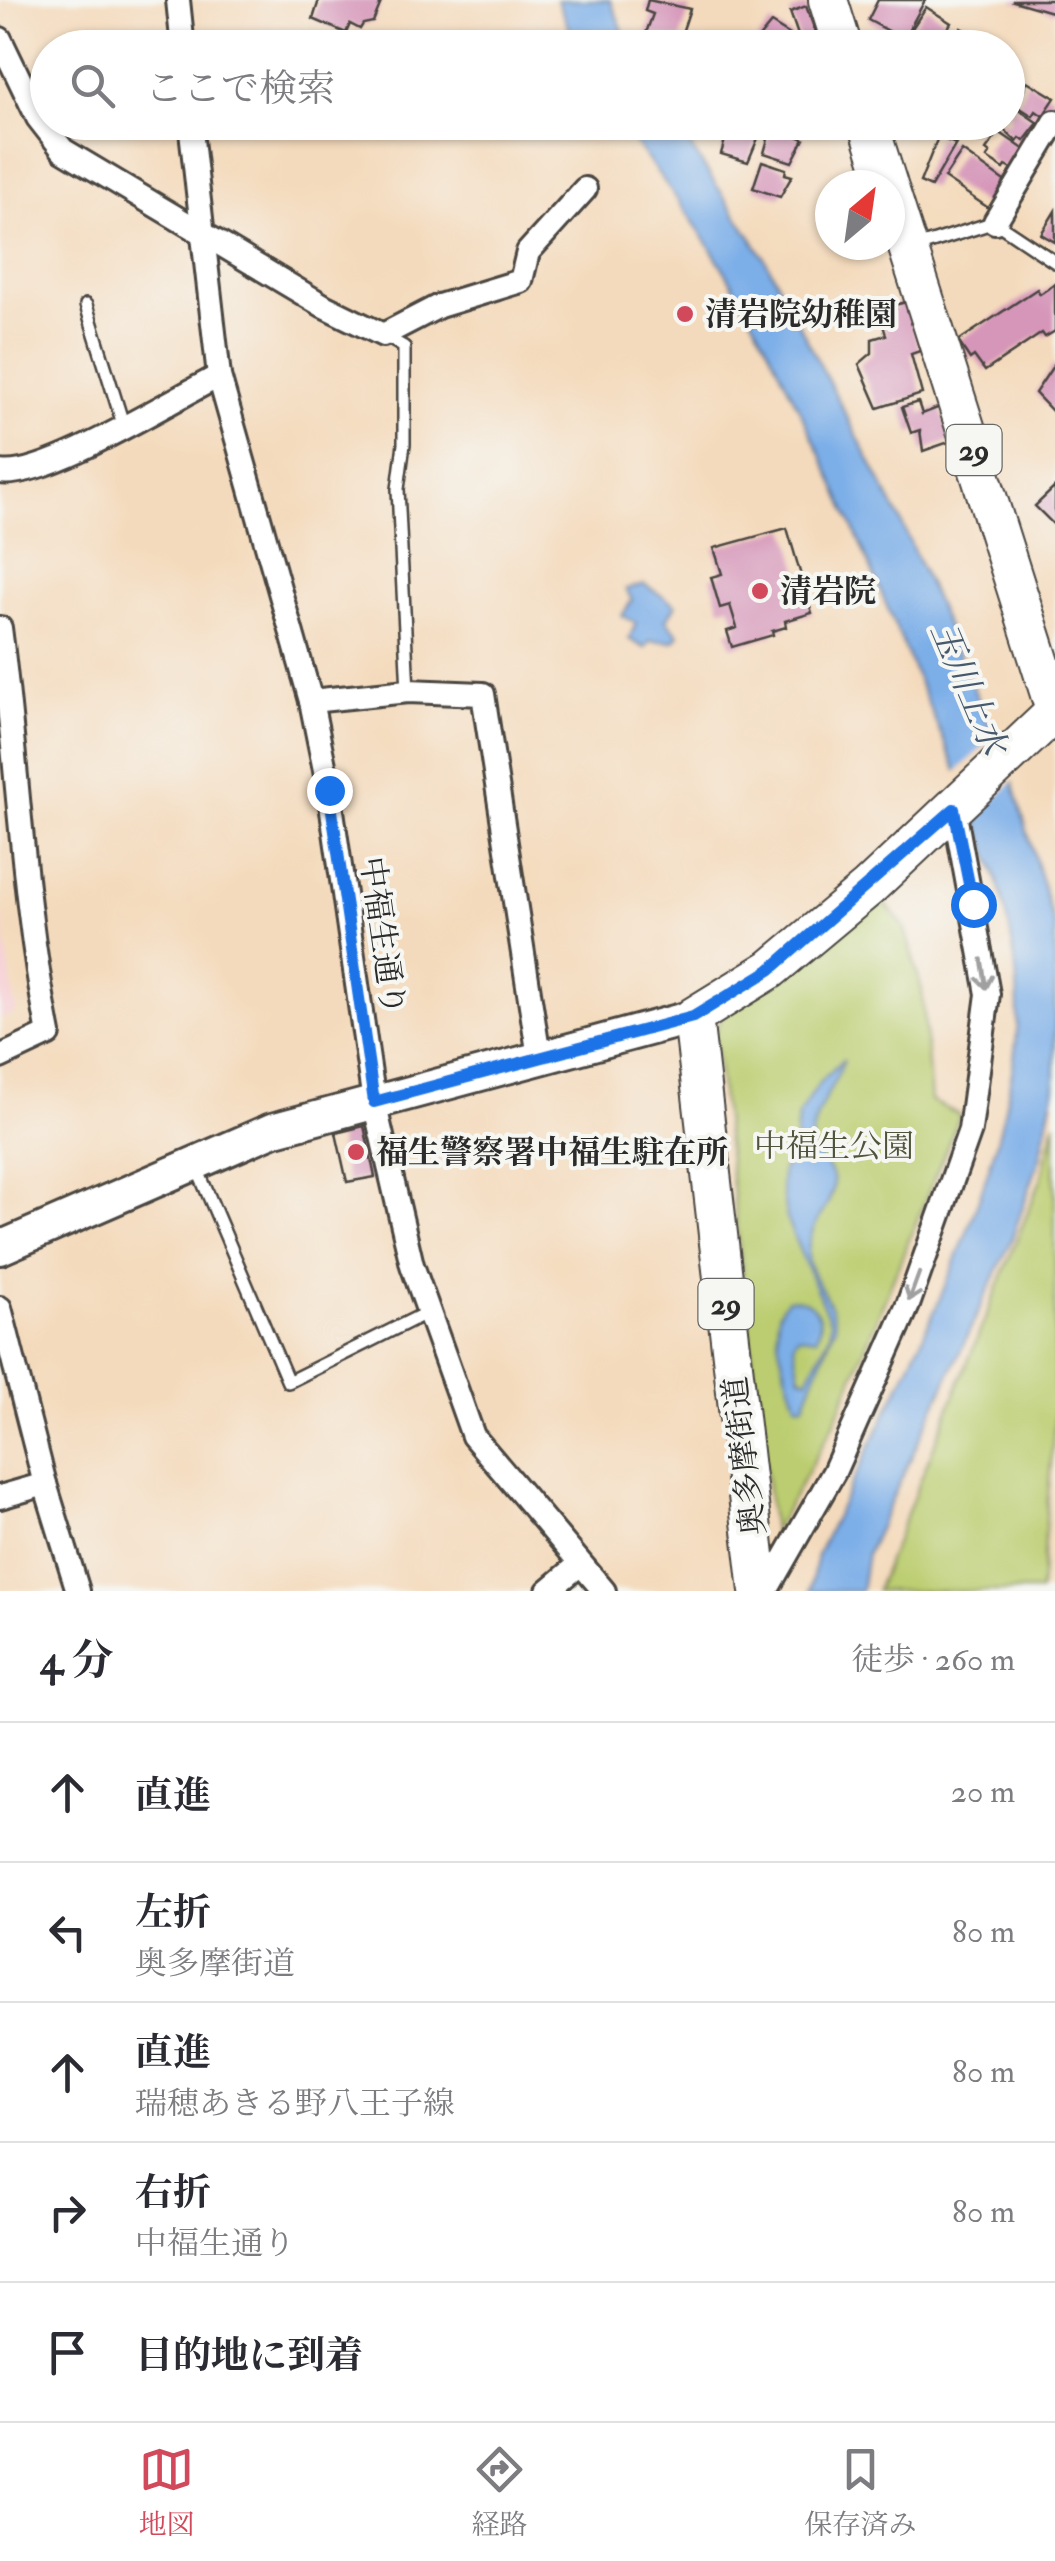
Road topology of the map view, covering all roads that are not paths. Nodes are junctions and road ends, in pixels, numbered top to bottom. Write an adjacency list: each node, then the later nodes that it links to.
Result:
1 (178, 0): 3 (street)
2 (828, 0): 4 (main road)
3 (181, 30)
4 (837, 30)
5 (0, 40): 6 (street)
6 (30, 102)
7 (1055, 122): 13 (street)
8 (55, 140): 14 (street)
9 (192, 140): 14 (street, 中福生通り)
10 (874, 140): 11 (main road, 29)
11 (883, 170)
12 (585, 189): 19 (street)
13 (996, 222): 16 (lane); 17 (lane)
14 (202, 231): 19 (street); 20 (street, 中福生通り)
15 (905, 238): 16 (main road, 29)
16 (909, 250): 26 (main road, 29)
17 (1055, 262)
18 (86, 305): 21 (lane)
19 (383, 335): 24 (lane)
20 (219, 376): 21 (street); 25 (street, 中福生通り)
21 (123, 424): 22 (street)
22 (0, 472)
23 (0, 628): 29 (street)
24 (408, 691): 25 (street); 30 (street)
25 (310, 701): 31 (street, 中福生通り)
26 (1055, 711): 27 (main road, 29)
27 (954, 809): 28 (main road, 29); 42 (street, one-way to 42)
28 (693, 1017): 30 (main road); 42 (main road, 奥多摩街道 / 29)
29 (0, 1057)
30 (538, 1057): 31 (main road)
31 (374, 1102): 32 (main road); 35 (street, 中福生通り)
32 (194, 1162): 33 (main road); 35 (lane)
33 (0, 1248)
34 (0, 1308): 36 (street)
35 (428, 1312): 38 (street, 中福生通り)
36 (45, 1484): 37 (street); 39 (street)
37 (0, 1497)
38 (580, 1564): 40 (street); 41 (street, 中福生通り)
39 (78, 1591)
40 (548, 1591)
41 (604, 1591)
42 (762, 1591)

